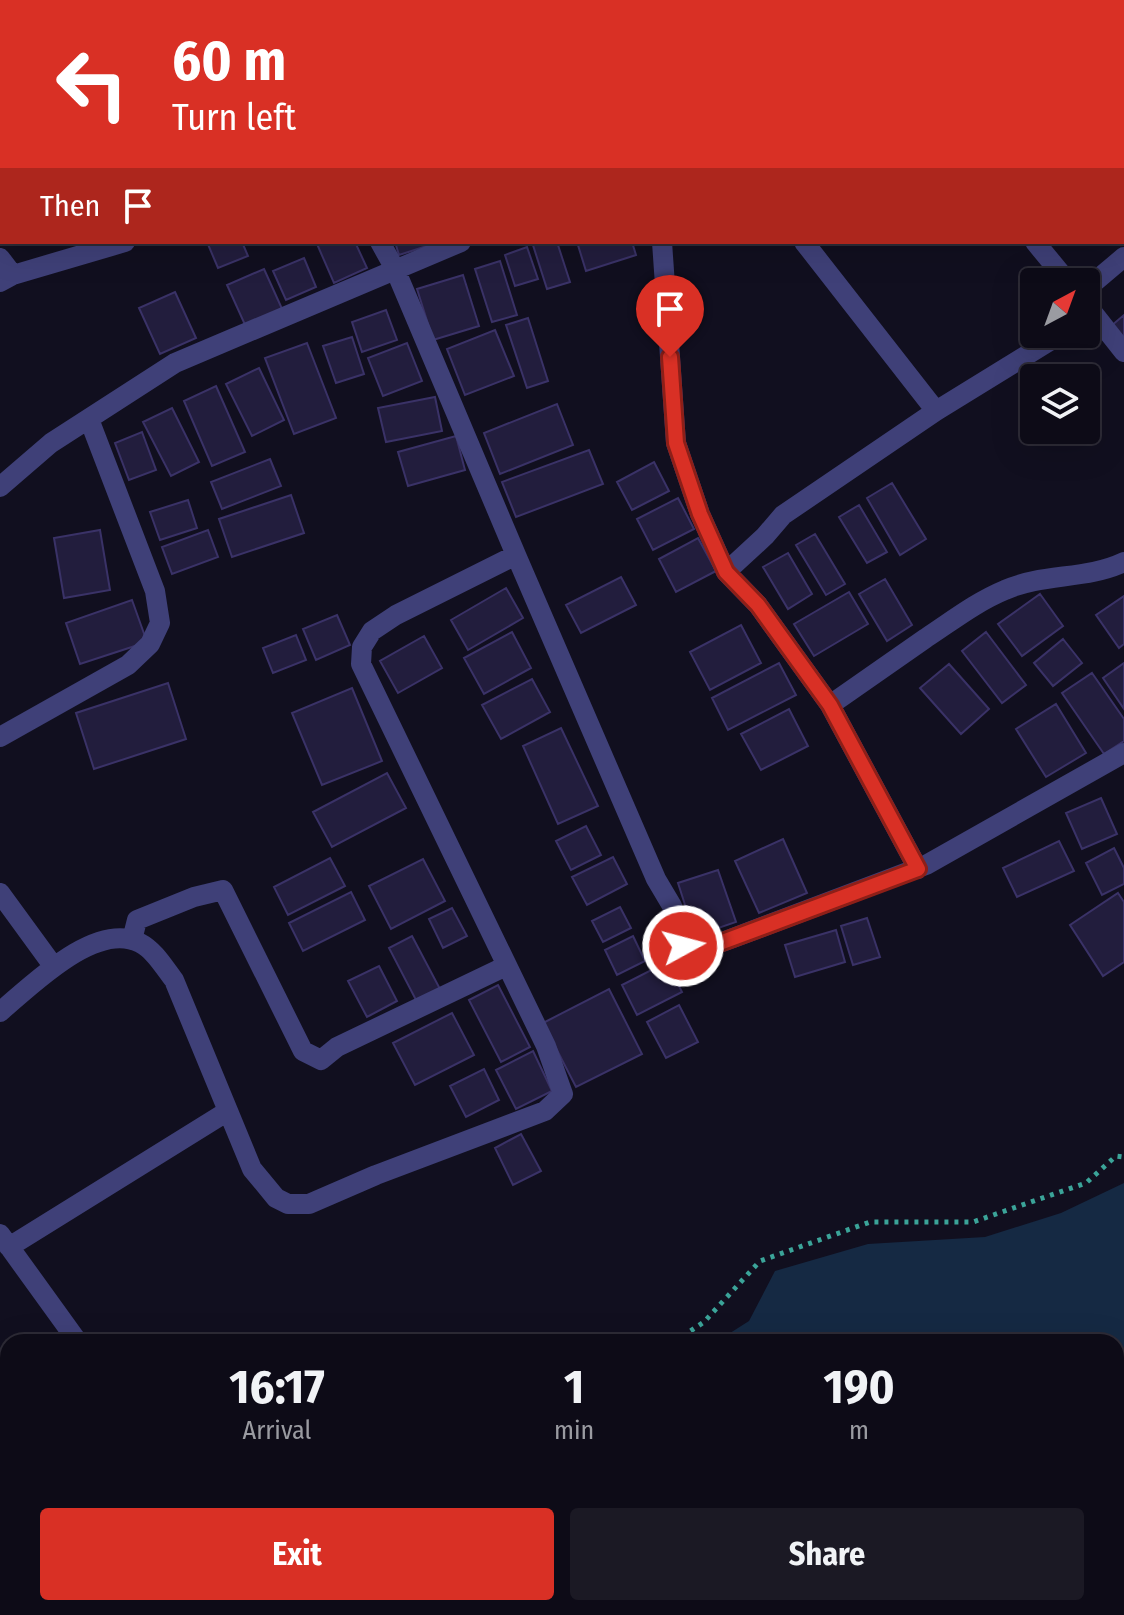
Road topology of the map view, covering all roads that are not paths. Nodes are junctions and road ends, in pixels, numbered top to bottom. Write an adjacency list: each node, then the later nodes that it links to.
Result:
1 (119, 244): 12 (street)
2 (381, 244): 10 (street)
3 (456, 244): 10 (street)
4 (662, 244): 21 (street)
5 (806, 244): 16 (street)
6 (1037, 244): 9 (street)
7 (1124, 257): 11 (street)
8 (0, 258): 12 (street)
9 (1056, 268)
10 (395, 269): 17 (street); 19 (street)
11 (1100, 277)
12 (6, 279)
13 (1100, 325): 15 (street)
14 (1038, 348): 16 (street)
15 (1124, 352)
16 (936, 411): 21 (street)
17 (89, 419): 18 (street); 23 (street)
18 (0, 487)
19 (516, 555): 25 (street); 28 (street)
20 (1124, 562): 22 (street)
21 (726, 572): 22 (street)
22 (830, 705): 25 (street)
23 (0, 737)
24 (1124, 753): 25 (street)
25 (918, 869)
26 (0, 893): 29 (street)
27 (132, 940): 28 (street); 29 (street); 31 (street)
28 (506, 966): 31 (street)
29 (54, 967): 30 (street)
30 (0, 1012)
31 (228, 1111): 32 (street)
32 (5, 1240): 33 (street)
33 (72, 1334)

